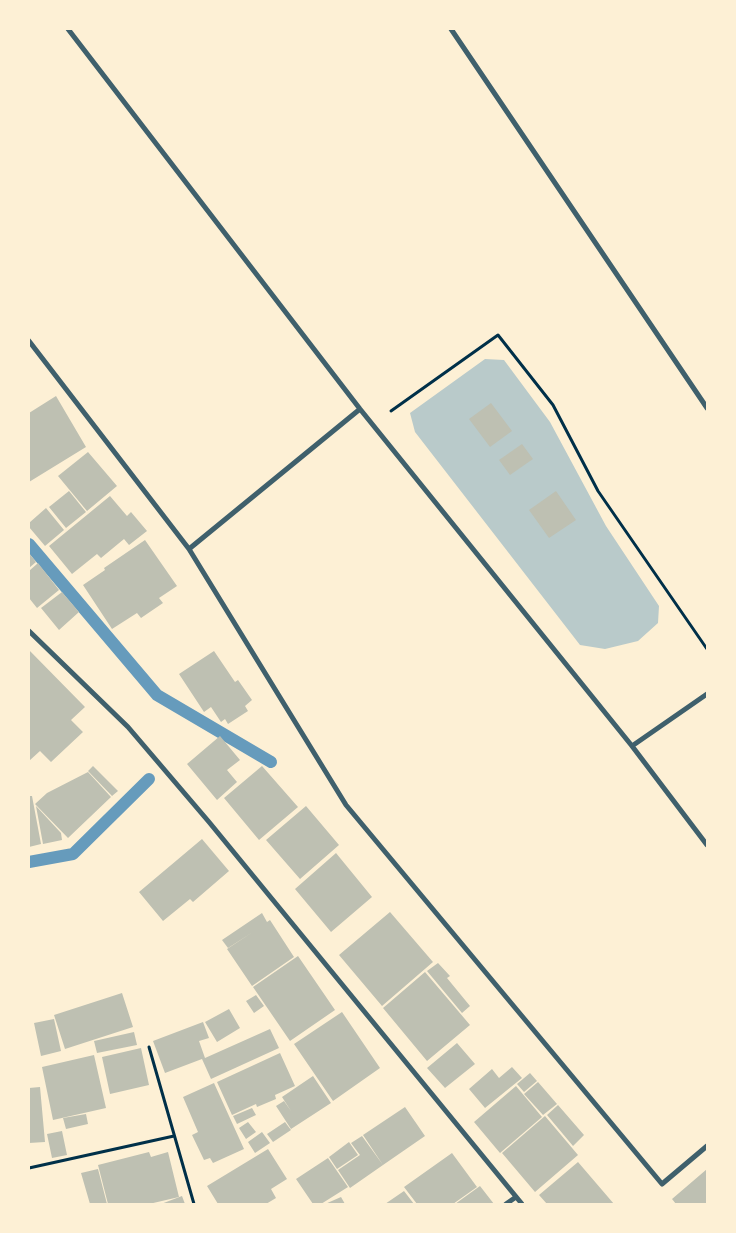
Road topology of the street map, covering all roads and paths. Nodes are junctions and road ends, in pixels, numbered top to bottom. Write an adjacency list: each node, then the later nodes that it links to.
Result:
1 (68, 29): 5 (street)
2 (451, 29): 4 (street)
3 (29, 341): 7 (street)
4 (707, 408)
5 (360, 409): 6 (street); 7 (street)
6 (372, 424): 9 (path); 11 (street)
7 (189, 549): 15 (street)
8 (29, 631): 17 (street)
9 (707, 649)
10 (707, 694): 11 (street)
11 (632, 746): 12 (street)
12 (707, 845)
13 (148, 1047): 14 (path)
14 (174, 1136): 16 (path); 18 (path)
15 (707, 1146)
16 (29, 1168)
17 (516, 1197): 19 (street); 20 (street)
18 (194, 1204)
19 (506, 1204)
20 (522, 1204)

